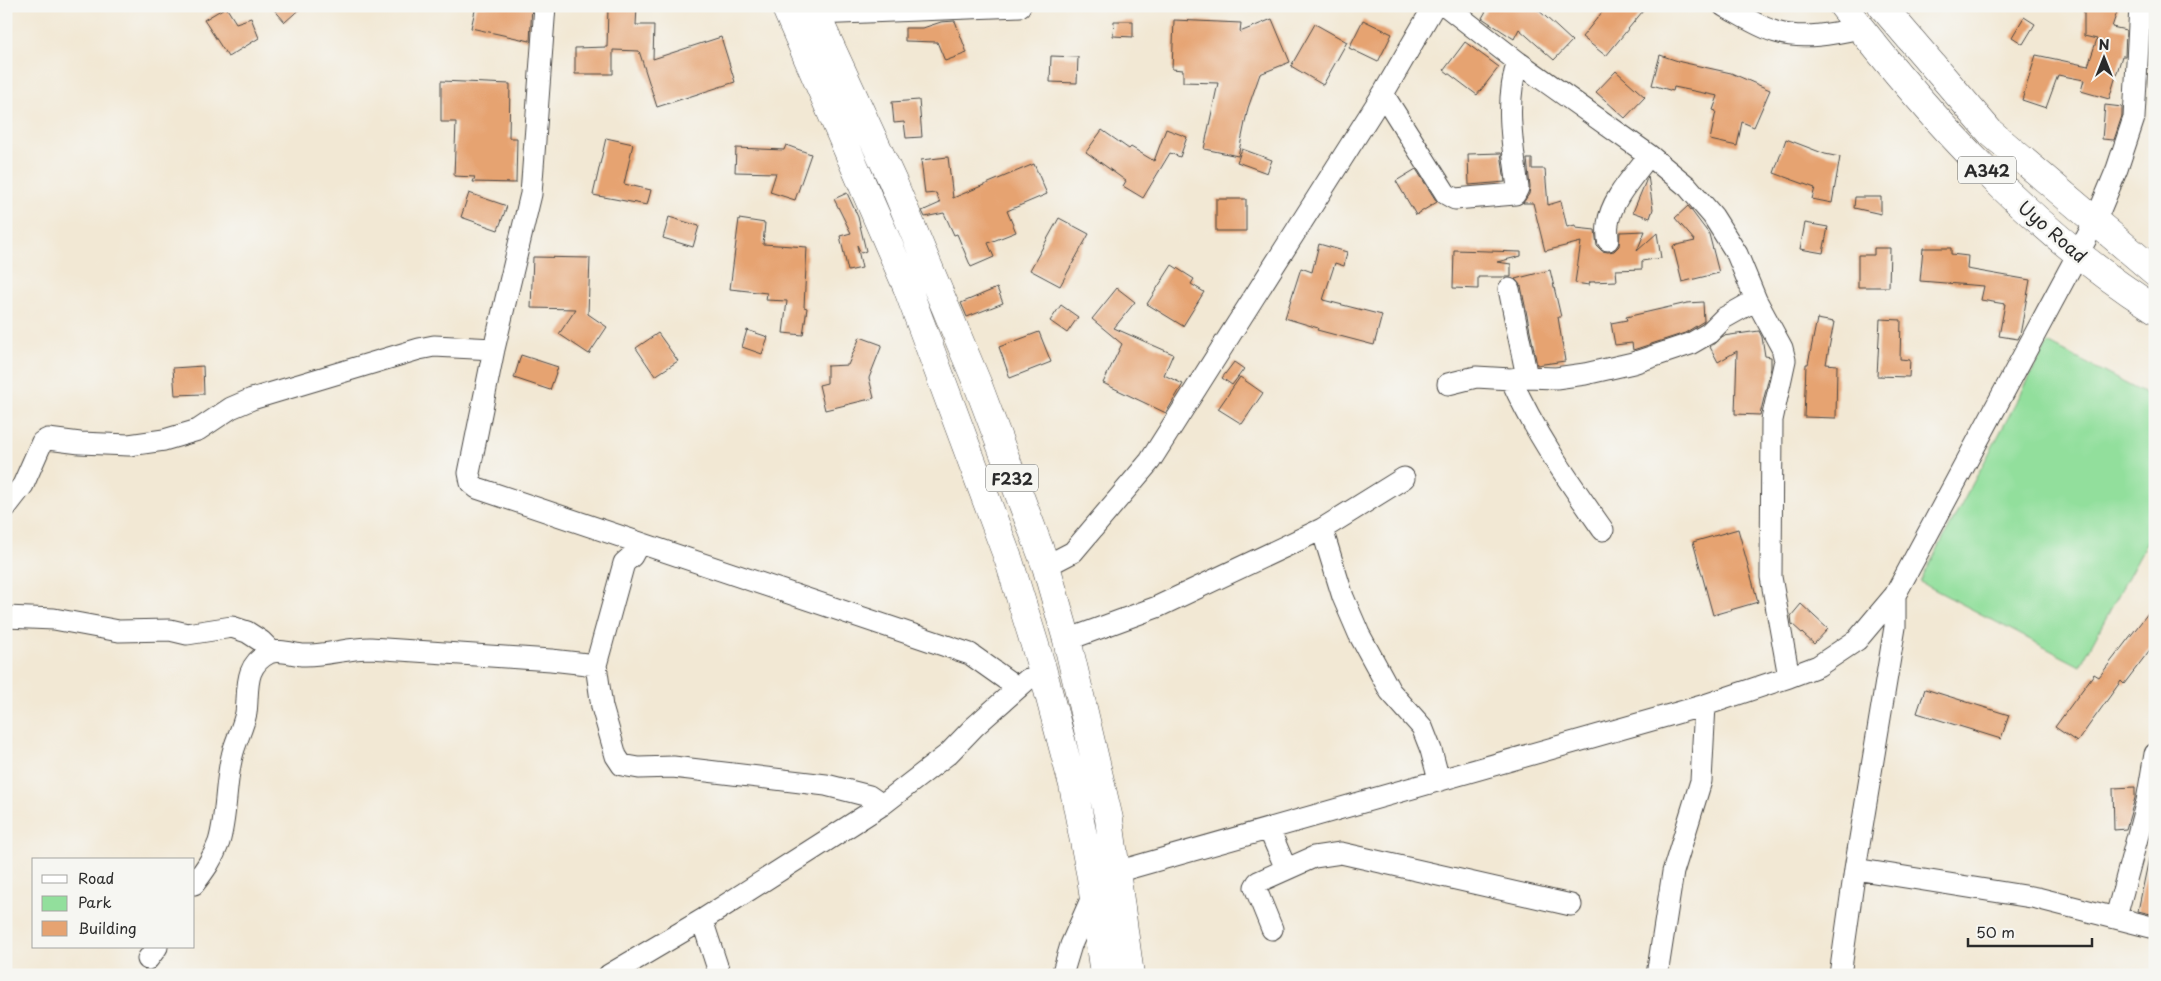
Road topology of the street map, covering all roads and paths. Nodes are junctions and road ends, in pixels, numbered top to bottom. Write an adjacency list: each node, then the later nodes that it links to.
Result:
1 (545, 6): 22 (street)
2 (785, 6): 36 (highway, F232)
3 (1020, 6): 10 (street)
4 (1434, 6): 13 (street)
5 (1446, 6): 12 (street)
6 (1724, 6): 11 (street)
7 (1843, 6): 11 (highway, Uyo Road / A342)
8 (1882, 6): 15 (highway, Uyo Road / A342)
9 (2140, 6): 15 (street)
10 (814, 10): 30 (highway, F232)
11 (1860, 28): 17 (highway, Uyo Road / A342)
12 (1518, 62): 13 (street); 14 (street)
13 (1383, 94): 30 (street)
14 (1649, 155): 16 (street); 20 (street)
15 (2095, 222): 17 (street); 18 (highway, Uyo Road / A342)
16 (1608, 240)
17 (2078, 254): 21 (highway, Uyo Road / A342); 31 (street)
18 (2155, 272)
19 (1509, 289): 23 (street)
20 (1756, 300): 23 (street); 37 (street)
21 (2155, 308)
22 (494, 349): 26 (street); 29 (street)
23 (1519, 378): 24 (street); 28 (street)
24 (1448, 384)
25 (1404, 478): 27 (street)
26 (6, 507)
27 (1322, 529): 33 (street); 41 (street)
28 (1603, 530)
29 (639, 543): 35 (street); 38 (street)
30 (1046, 566): 33 (highway, F232)
31 (1895, 595): 37 (street); 45 (street)
32 (6, 617): 34 (street)
33 (1067, 640): 46 (highway, F232)
34 (272, 652): 35 (street); 47 (street)
35 (596, 665): 42 (street)
36 (1042, 668): 38 (street); 48 (highway, F232)
37 (1789, 676): 39 (street)
38 (1018, 688): 42 (street)
39 (1705, 704): 41 (street); 59 (street)
40 (2155, 754): 50 (street)
41 (1439, 780): 43 (street)
42 (882, 805): 51 (street)
43 (1269, 829): 44 (street); 46 (street)
44 (1286, 869): 49 (street); 53 (street)
45 (1855, 869): 50 (street); 60 (street)
46 (1116, 872): 48 (street); 58 (highway, F232)
47 (195, 883)
48 (1093, 895): 56 (street); 57 (highway, F232)
49 (1571, 905)
50 (2116, 917): 52 (street)
51 (702, 920): 54 (street); 55 (street)
52 (2155, 928)
53 (1272, 929)
54 (609, 975)
55 (720, 975)
56 (1062, 975)
57 (1104, 975)
58 (1130, 975)
59 (1657, 975)
60 (1840, 975)

